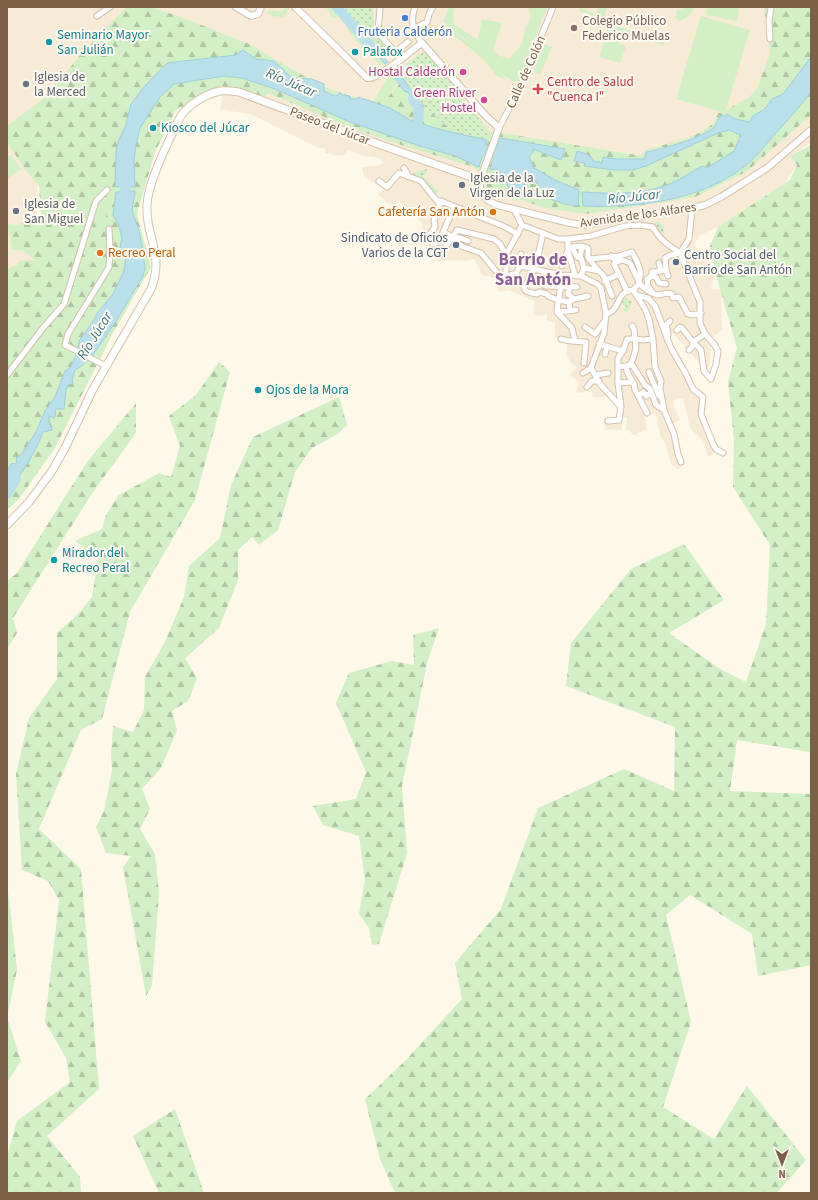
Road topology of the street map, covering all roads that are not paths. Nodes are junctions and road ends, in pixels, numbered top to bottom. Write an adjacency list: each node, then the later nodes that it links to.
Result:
1 (110, 7): 10 (street)
2 (236, 7): 3 (street)
3 (261, 7)
4 (294, 7): 14 (street)
5 (380, 7): 13 (street)
6 (415, 7): 11 (street)
7 (433, 7): 11 (street)
8 (554, 7): 15 (street, Calle de Colón)
9 (771, 7): 12 (street)
10 (97, 16)
11 (414, 29): 14 (street)
12 (770, 39)
13 (408, 42)
14 (422, 43): 15 (street)
15 (499, 128): 19 (street, Calle de Colón)
16 (811, 130): 24 (street, Avenida de los Alfares)
17 (404, 168): 18 (street)
18 (409, 177): 20 (street); 22 (street)
19 (480, 178): 25 (street, Avenida de los Alfares); 100 (main road, Paseo del Júcar)
20 (379, 181)
21 (107, 190): 106 (street)
22 (441, 201): 23 (street); 30 (street)
23 (454, 208): 28 (street); 31 (street)
24 (692, 208): 25 (street, Avenida de los Alfares); 39 (street)
25 (514, 210): 26 (street)
26 (522, 225): 29 (street); 31 (street)
27 (109, 229): 100 (street)
28 (443, 232): 32 (street); 35 (street)
29 (543, 233): 33 (street); 50 (street)
30 (430, 234)
31 (518, 234): 41 (street)
32 (453, 238): 34 (street); 36 (street); 41 (street); 59 (street)
33 (568, 239): 38 (street); 39 (street)
34 (468, 241)
35 (433, 244)
36 (446, 246)
37 (582, 246): 38 (street); 43 (street); 44 (street)
38 (570, 248): 43 (street); 48 (street); 56 (street)
39 (680, 253): 51 (street); 80 (street)
40 (521, 254): 47 (street)
41 (506, 255): 59 (street)
42 (611, 256): 44 (street); 45 (street); 60 (street)
43 (580, 258): 44 (street); 49 (street)
44 (588, 258): 52 (street)
45 (617, 262): 54 (street); 60 (street)
46 (660, 263): 53 (street)
47 (520, 266): 50 (street); 59 (street)
48 (562, 266)
49 (584, 268): 52 (street); 56 (street)
50 (534, 269): 55 (street); 73 (street)
51 (666, 270): 53 (street); 58 (street)
52 (599, 271): 61 (street)
53 (660, 271): 57 (street)
54 (619, 274): 61 (street); 68 (street)
55 (560, 275): 56 (street); 64 (street)
56 (578, 275): 67 (street)
57 (652, 276): 62 (street); 69 (street)
58 (668, 276)
59 (504, 279)
60 (639, 282): 68 (street); 69 (street)
61 (607, 283): 67 (street); 72 (street)
62 (666, 284)
63 (545, 286): 64 (street)
64 (562, 287): 66 (street); 73 (street)
65 (577, 287): 66 (street)
66 (570, 288): 74 (street)
67 (601, 288): 79 (street)
68 (630, 291): 70 (street); 79 (street)
69 (654, 293): 75 (street); 80 (street)
70 (636, 295): 75 (street); 89 (street)
71 (588, 296): 74 (street)
72 (612, 296)
73 (558, 300): 74 (street); 78 (street)
74 (571, 300): 76 (street)
75 (651, 301): 90 (street)
76 (570, 310): 77 (street); 78 (street)
77 (576, 310)
78 (557, 312): 91 (street)
79 (606, 314): 81 (street)
80 (701, 314): 86 (street)
81 (606, 320): 83 (street); 93 (street)
82 (670, 321): 90 (street)
83 (585, 326)
84 (632, 326): 88 (street)
85 (677, 330): 92 (street)
86 (705, 334): 92 (street); 92 (street)
87 (560, 339): 91 (street)
88 (634, 339): 89 (street); 96 (street); 99 (street)
89 (653, 339): 114 (street)
90 (667, 340): 119 (street)
91 (575, 341): 98 (street)
92 (693, 342): 95 (street)
93 (599, 344): 94 (street); 102 (street)
94 (608, 347): 96 (street); 97 (street)
95 (689, 350)
96 (623, 351): 101 (street)
97 (605, 354)
98 (584, 363)
99 (628, 364): 101 (street); 109 (street); 112 (street)
100 (106, 366): 121 (main road)
101 (618, 367): 110 (street)
102 (591, 368): 104 (street); 107 (street)
103 (649, 372): 114 (street)
104 (583, 373)
105 (608, 373): 107 (street)
106 (7, 375)
107 (596, 375): 108 (street)
108 (599, 380): 111 (street); 115 (street)
109 (632, 382): 110 (street); 113 (street)
110 (618, 383): 115 (street)
111 (587, 387)
112 (651, 393): 113 (street); 116 (street)
113 (639, 395): 117 (street)
114 (662, 400): 116 (street)
115 (621, 407): 118 (street)
116 (664, 410): 120 (street)
117 (647, 413)
118 (608, 421)
119 (723, 453)
120 (682, 462)
121 (7, 524)

